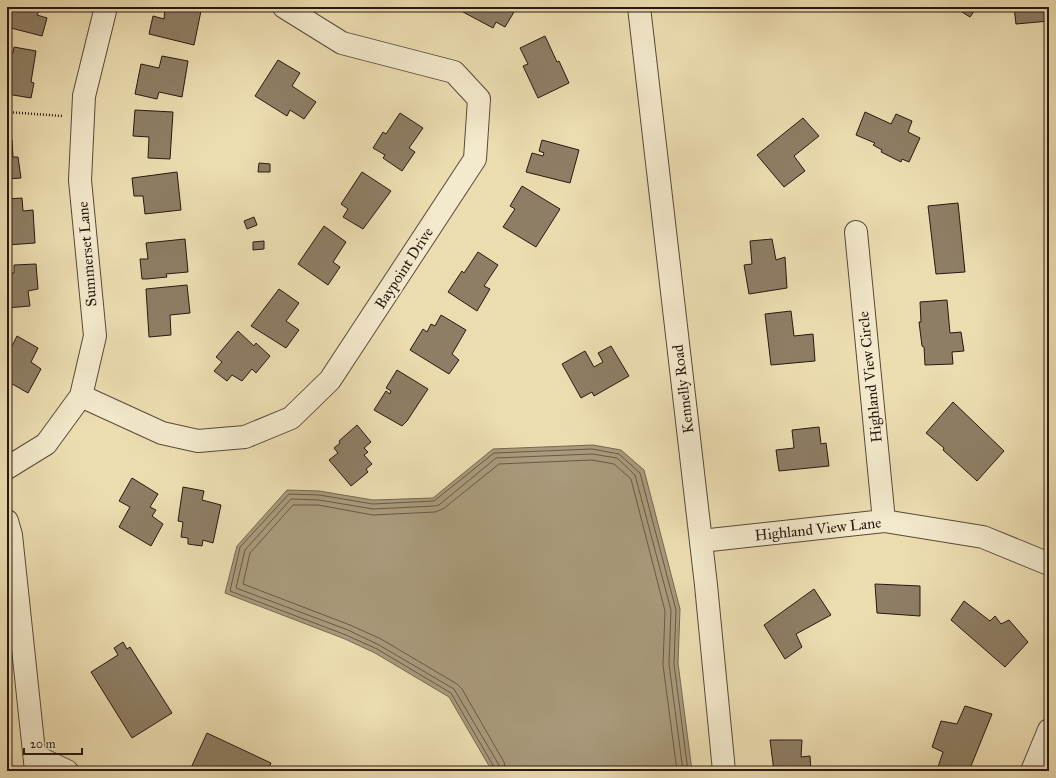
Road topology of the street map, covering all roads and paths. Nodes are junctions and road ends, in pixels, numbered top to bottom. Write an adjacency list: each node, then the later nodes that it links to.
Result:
1 (106, 7): 5 (street, Summerset Lane)
2 (284, 7): 7 (street, Baypoint Drive)
3 (639, 7): 11 (street, Kennelly Road)
4 (7, 112): 5 (path)
5 (83, 118): 7 (street, Summerset Lane)
6 (856, 232): 10 (street, Highland View Circle)
7 (81, 396): 8 (street, Summerset Lane)
8 (7, 468)
9 (7, 521): 14 (street)
10 (884, 521): 11 (street, Highland View Lane); 12 (street, Highland View Lane)
11 (701, 541): 16 (street, Kennelly Road)
12 (1049, 564)
13 (1049, 730): 17 (street)
14 (36, 763): 15 (street)
15 (67, 771)
16 (724, 771)
17 (1032, 771)

